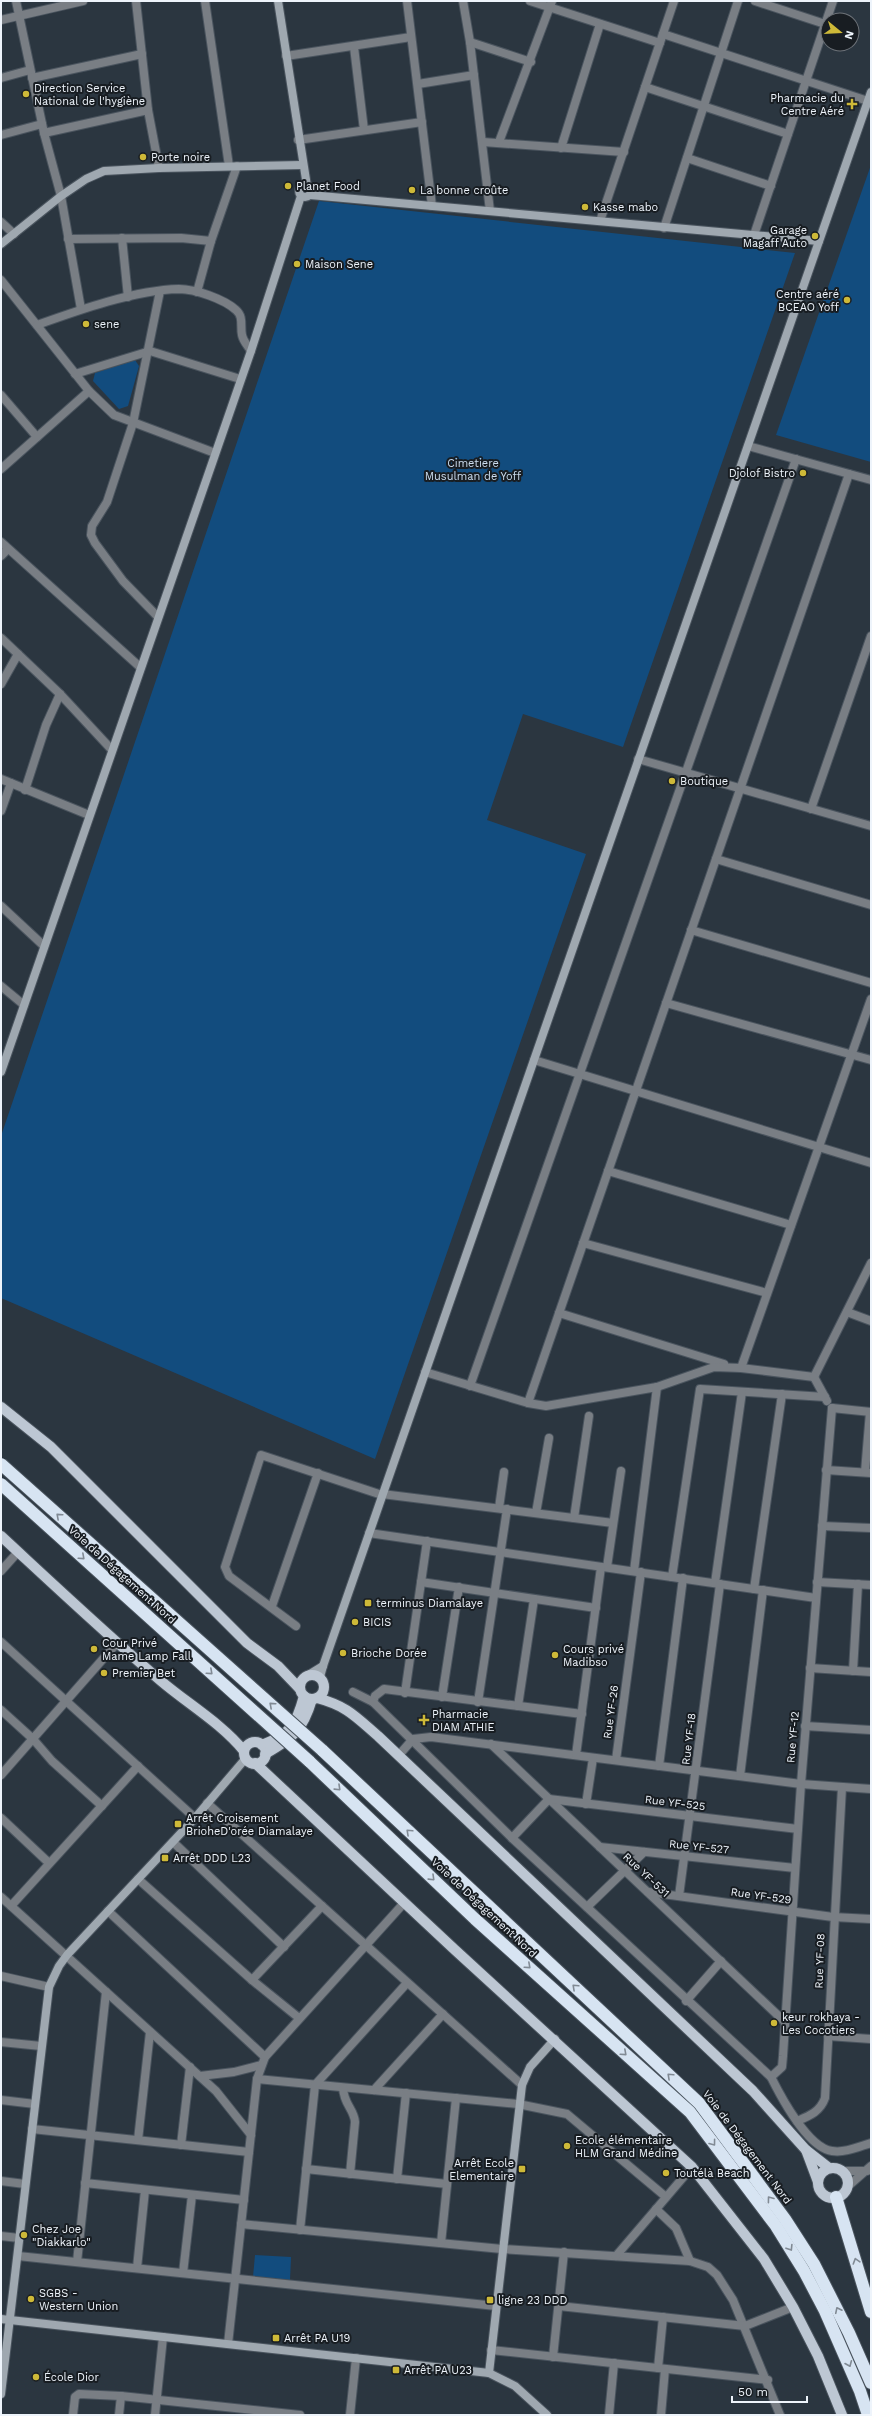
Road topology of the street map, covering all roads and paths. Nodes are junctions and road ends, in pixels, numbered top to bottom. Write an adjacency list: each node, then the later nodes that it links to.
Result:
1 (16, 1): 15 (street)
2 (83, 1): 15 (street)
3 (136, 1): 26 (street)
4 (205, 1): 52 (street)
5 (278, 1): 27 (street)
6 (407, 1): 20 (street)
7 (462, 1): 22 (street)
8 (530, 1): 13 (street)
9 (674, 1): 19 (street)
10 (738, 1): 25 (street)
11 (755, 1): 17 (street)
12 (833, 1): 14 (street)
13 (550, 4): 18 (street); 28 (street)
14 (829, 12)
15 (19, 16): 16 (street); 29 (street)
16 (1, 20)
17 (820, 22)
18 (600, 24): 23 (street); 49 (street)
19 (663, 34): 23 (street); 25 (street)
20 (411, 37): 24 (street); 33 (street)
21 (820, 39): 32 (street)
22 (470, 42): 28 (street); 30 (street)
23 (660, 43): 34 (street)
24 (354, 47): 27 (street); 42 (street)
25 (721, 53): 32 (street); 37 (street)
26 (142, 54): 29 (street); 38 (street)
27 (286, 56): 46 (street)
28 (531, 62): 48 (street)
29 (31, 74): 31 (street); 41 (street)
30 (474, 75): 33 (street); 47 (street)
31 (1, 78)
32 (806, 80): 36 (street); 45 (street)
33 (418, 84): 40 (street)
34 (645, 87): 37 (street); 50 (street)
35 (871, 92): 36 (street)
36 (868, 101): 39 (street)
37 (704, 106): 45 (street); 51 (street)
38 (148, 110): 43 (street); 53 (street)
39 (867, 113): 67 (street)
40 (422, 122): 42 (street); 58 (street)
41 (42, 124): 43 (street); 44 (street)
42 (364, 130): 46 (street)
43 (44, 133): 57 (street)
44 (1, 134)
45 (788, 134): 55 (street)
46 (298, 140): 54 (street)
47 (483, 142): 48 (street); 59 (street)
48 (499, 142): 49 (street)
49 (561, 148): 50 (street)
50 (624, 152): 61 (street)
51 (687, 158): 55 (street); 62 (street)
52 (232, 166): 53 (street); 54 (street); 68 (street)
53 (159, 168): 57 (street)
54 (303, 169): 56 (street)
55 (771, 186): 64 (street)
56 (306, 192): 58 (street); 77 (street)
57 (61, 196): 63 (street); 66 (street)
58 (432, 206): 59 (street)
59 (490, 211): 61 (street)
60 (1, 222): 63 (street)
61 (600, 222): 62 (street)
62 (664, 228): 64 (street)
63 (14, 234): 69 (street)
64 (754, 235): 67 (street)
65 (122, 238): 66 (street); 68 (street); 73 (street)
66 (68, 239): 74 (street)
67 (819, 240): 84 (street)
68 (211, 242): 72 (street)
69 (1, 244)
70 (1, 280): 75 (street)
71 (160, 291): 72 (street); 73 (street); 76 (street)
72 (197, 292): 77 (street)
73 (128, 298): 74 (street)
74 (81, 309): 75 (street)
75 (37, 325): 78 (street)
76 (150, 351): 78 (street); 79 (street); 82 (street)
77 (251, 351): 79 (street)
78 (75, 374): 80 (street)
79 (240, 379): 85 (street)
80 (89, 391): 82 (street); 83 (street)
81 (1, 395): 83 (street)
82 (133, 423): 85 (street); 93 (street)
83 (37, 437): 87 (street)
84 (748, 446): 86 (street); 101 (street)
85 (215, 453): 93 (street)
86 (796, 459): 88 (street); 102 (street)
87 (1, 469)
88 (849, 474): 89 (street); 105 (street)
89 (871, 480)
90 (1, 542): 91 (street)
91 (8, 549): 92 (street); 97 (street)
92 (1, 556)
93 (158, 617): 97 (street)
94 (871, 636): 107 (street)
95 (1, 638): 96 (street)
96 (18, 654): 98 (street); 99 (street)
97 (140, 667): 100 (street)
98 (1, 684)
99 (60, 694): 100 (street); 106 (street)
100 (112, 750): 109 (street)
101 (638, 759): 102 (street); 122 (street)
102 (686, 773): 105 (street); 125 (street)
103 (1, 779): 104 (street)
104 (11, 783): 106 (street); 108 (street)
105 (740, 789): 107 (street); 111 (street)
106 (25, 790): 109 (street)
107 (811, 809): 110 (street)
108 (1, 811)
109 (89, 815): 115 (street)
110 (871, 826)
111 (716, 859): 113 (street); 114 (street)
112 (1, 906): 115 (street)
113 (871, 906)
114 (691, 930): 116 (street); 119 (street)
115 (44, 946): 120 (street)
116 (871, 983)
117 (1, 986): 120 (street)
118 (871, 999): 121 (street)
119 (666, 1003): 121 (street); 126 (street)
120 (24, 1005): 124 (street)
121 (851, 1055): 123 (street); 127 (street)
122 (534, 1060): 125 (street); 138 (street)
123 (871, 1060)
124 (1, 1072)
125 (580, 1074): 126 (street); 140 (street)
126 (636, 1091): 127 (street); 129 (street)
127 (819, 1147): 128 (street); 130 (street)
128 (871, 1163)
129 (608, 1171): 130 (street); 131 (street)
130 (791, 1225): 133 (street)
131 (583, 1243): 133 (street); 135 (street)
132 (871, 1263): 134 (street)
133 (767, 1293): 137 (street)
134 (847, 1312): 136 (street); 139 (street)
135 (559, 1313): 137 (street); 145 (street)
136 (871, 1321)
137 (737, 1368): 139 (street); 141 (street)
138 (425, 1372): 140 (street); 158 (street)
139 (814, 1377): 144 (street)
140 (470, 1386): 145 (street)
141 (657, 1387): 145 (street); 172 (street, Rue YF-26)
142 (742, 1392): 143 (street); 173 (street); 177 (street, Rue YF-18)
143 (782, 1394): 144 (street); 181 (street)
144 (825, 1397): 147 (street)
145 (528, 1403)
146 (1, 1407): 191 (main road)
147 (832, 1408): 148 (street); 152 (street, Rue YF-12)
148 (871, 1412): 155 (street)
149 (590, 1416): 161 (street)
150 (549, 1438): 160 (street)
151 (1, 1464): 353 (highway, Voie de Dégagement Nord, one-way to 151, bridge)
152 (826, 1470): 155 (street); 163 (street, Rue YF-12)
153 (621, 1471): 162 (street)
154 (504, 1472): 159 (street)
155 (868, 1472)
156 (318, 1473): 158 (street); 186 (street); 186 (street)
157 (1, 1484): 369 (highway, Voie de Dégagement Nord, one-way to 369, bridge)
158 (382, 1494): 159 (street); 165 (street)
159 (503, 1509): 160 (street); 169 (street)
160 (536, 1513): 161 (street)
161 (574, 1518): 162 (street)
162 (613, 1523): 170 (street)
163 (822, 1526): 164 (street); 176 (street, Rue YF-12)
164 (871, 1528)
165 (369, 1533): 167 (street); 192 (street)
166 (1, 1536): 168 (main road)
167 (427, 1541): 169 (street); 175 (street)
168 (18, 1552): 171 (street); 190 (main road)
169 (501, 1552): 170 (street); 183 (street)
170 (604, 1567): 172 (street); 187 (street)
171 (1, 1571)
172 (637, 1572): 173 (street); 222 (street, Rue YF-26)
173 (672, 1577): 174 (street)
174 (682, 1578): 177 (street); 225 (street)
175 (421, 1582): 180 (street); 200 (street)
176 (817, 1582): 178 (street); 185 (street, Rue YF-12)
177 (718, 1583): 181 (street); 226 (street, Rue YF-18)
178 (858, 1584): 179 (street); 194 (street)
179 (871, 1585)
180 (459, 1587): 183 (street); 202 (street)
181 (754, 1589): 182 (street)
182 (764, 1590): 185 (street); 228 (street)
183 (495, 1593): 184 (street); 205 (street)
184 (534, 1598): 187 (street); 207 (street)
185 (816, 1598): 193 (street, Rue YF-12)
186 (272, 1606): 188 (street)
187 (596, 1608): 209 (street)
188 (296, 1626)
189 (1, 1642): 203 (street)
190 (117, 1643): 203 (street); 212 (main road)
191 (278, 1666): 196 (main road); 201 (main road)
192 (322, 1666): 196 (street); 197 (street)
193 (810, 1668): 194 (street); 210 (street, Rue YF-12)
194 (853, 1671): 195 (street)
195 (871, 1672)
196 (307, 1676): 197 (main road); 201 (main road)
197 (320, 1677): 198 (main road)
198 (324, 1689): 201 (main road); 206 (main road)
199 (353, 1692): 204 (street)
200 (405, 1693): 202 (street); 204 (street)
201 (308, 1696): 206 (main road); 217 (main road)
202 (442, 1697): 205 (street)
203 (66, 1701): 213 (street); 224 (street)
204 (373, 1702): 214 (street)
205 (478, 1702): 207 (street)
206 (338, 1704): 219 (main road)
207 (518, 1706): 209 (street)
208 (1, 1710): 213 (street)
209 (582, 1714): 220 (street)
210 (805, 1726): 211 (street); 230 (street, Rue YF-12)
211 (871, 1730)
212 (232, 1736): 215 (main road); 218 (main road)
213 (33, 1739): 227 (street); 236 (street)
214 (413, 1739): 216 (street); 219 (street); 241 (street)
215 (251, 1743): 217 (main road); 218 (main road)
216 (491, 1744): 220 (street); 233 (street, Rue YF-531)
217 (264, 1752): 223 (main road); 229 (main road)
218 (245, 1755): 223 (main road); 234 (street)
219 (399, 1755): 302 (main road)
220 (576, 1755): 221 (street)
221 (593, 1758): 222 (street); 235 (street)
222 (616, 1760): 225 (street)
223 (255, 1763): 229 (main road)
224 (138, 1766): 236 (street); 239 (street)
225 (658, 1766): 226 (street)
226 (696, 1771): 228 (street); 237 (street, Rue YF-18)
227 (1, 1775)
228 (740, 1776): 230 (street)
229 (271, 1779): 253 (main road)
230 (801, 1784): 231 (street); 240 (street, Rue YF-12)
231 (842, 1787): 232 (street); 259 (street, Rue YF-08)
232 (871, 1789)
233 (549, 1799): 235 (street, Rue YF-525); 241 (street); 243 (street, Rue YF-531)
234 (207, 1803): 239 (street); 255 (street)
235 (586, 1804): 237 (street, Rue YF-525)
236 (102, 1806): 246 (street)
237 (690, 1816): 240 (street, Rue YF-525); 245 (street, Rue YF-18)
238 (1, 1818): 246 (street)
239 (195, 1818): 242 (street)
240 (798, 1829): 247 (street, Rue YF-12)
241 (512, 1838): 256 (street)
242 (173, 1842): 249 (street); 262 (street)
243 (600, 1847): 244 (street, Rue YF-527); 248 (street, Rue YF-531)
244 (644, 1852): 245 (street, Rue YF-527); 248 (street)
245 (684, 1856): 247 (street, Rue YF-527); 251 (street, Rue YF-18)
246 (49, 1863): 254 (street)
247 (795, 1868): 258 (street, Rue YF-12)
248 (625, 1871): 250 (street, Rue YF-531); 256 (street)
249 (138, 1879): 257 (street); 266 (street)
250 (648, 1892): 251 (street, Rue YF-529); 264 (street, Rue YF-531)
251 (679, 1896): 258 (street, Rue YF-529)
252 (1, 1897): 254 (street)
253 (404, 1903): 261 (street); 276 (main road)
254 (11, 1906): 263 (street)
255 (322, 1906): 261 (street); 262 (street)
256 (587, 1907): 270 (street)
257 (108, 1911): 263 (street); 280 (street)
258 (792, 1912): 259 (street, Rue YF-529); 273 (street, Rue YF-12)
259 (833, 1917): 260 (street, Rue YF-529); 275 (street, Rue YF-08)
260 (871, 1919)
261 (365, 1945): 267 (street); 272 (street)
262 (284, 1947): 266 (street)
263 (67, 1955): 268 (street); 269 (street)
264 (721, 1961): 270 (street); 273 (street, Rue YF-531)
265 (1, 1976): 268 (street)
266 (252, 1980): 272 (street)
267 (407, 1983): 271 (street); 287 (street)
268 (49, 1987): 279 (street)
269 (106, 1992): 274 (street); 297 (street)
270 (686, 2001): 284 (street)
271 (443, 2014): 286 (street); 289 (street)
272 (299, 2018): 280 (street)
273 (786, 2022): 284 (street, Rue YF-12)
274 (150, 2032): 282 (street); 299 (street)
275 (828, 2036): 277 (street); 295 (street, Rue YF-08)
276 (555, 2039): 286 (street); 304 (main road)
277 (871, 2039)
278 (1, 2042): 279 (street)
279 (41, 2046): 293 (street)
280 (265, 2057): 281 (street)
281 (261, 2066): 283 (street); 285 (street)
282 (190, 2067): 283 (street); 301 (street)
283 (200, 2076): 298 (street)
284 (771, 2077): 295 (street)
285 (257, 2080): 287 (street); 298 (street)
286 (522, 2084): 294 (street)
287 (315, 2085): 288 (street); 306 (street)
288 (343, 2088): 289 (street); 309 (street)
289 (374, 2090): 290 (street)
290 (406, 2094): 291 (street); 310 (street)
291 (456, 2098): 294 (street); 315 (street)
292 (1, 2100): 293 (street)
293 (35, 2104): 296 (street)
294 (518, 2104): 319 (street); 328 (street)
295 (797, 2122): 300 (street)
296 (32, 2129): 297 (street); 314 (street)
297 (90, 2135): 299 (street); 313 (street)
298 (250, 2135): 303 (street)
299 (138, 2140): 301 (street)
300 (871, 2143)
301 (181, 2145): 303 (street)
302 (806, 2150): 305 (main road); 312 (main road)
303 (249, 2152): 321 (street)
304 (692, 2167): 319 (street); 339 (main road)
305 (829, 2168): 308 (main road); 312 (main road)
306 (306, 2169): 309 (street); 324 (street)
307 (869, 2169): 308 (street); 316 (street)
308 (842, 2171): 316 (main road)
309 (350, 2174): 310 (street)
310 (397, 2179): 315 (street)
311 (1, 2181): 314 (street)
312 (818, 2182): 320 (main road)
313 (85, 2183): 317 (street); 333 (street)
314 (25, 2184): 326 (street)
315 (447, 2184): 327 (street)
316 (846, 2188): 320 (main road)
317 (145, 2190): 318 (street); 334 (street)
318 (192, 2195): 321 (street); 335 (street)
319 (666, 2197): 322 (street)
320 (836, 2197): 340 (highway, one-way to 320)
321 (244, 2200): 323 (street)
322 (656, 2209): 331 (street); 332 (street)
323 (241, 2224): 324 (street); 336 (street)
324 (300, 2230): 327 (street)
325 (1, 2236): 326 (street)
326 (19, 2238): 330 (street)
327 (441, 2244): 328 (street)
328 (502, 2249): 329 (street); 337 (street)
329 (564, 2252): 331 (street); 338 (street)
330 (18, 2256): 333 (street); 342 (street)
331 (616, 2256): 332 (street)
332 (690, 2261): 343 (street)
333 (77, 2262): 334 (street)
334 (137, 2268): 335 (street)
335 (183, 2273): 336 (street)
336 (235, 2278): 337 (street); 345 (street)
337 (496, 2306): 346 (street)
338 (559, 2306): 341 (street); 347 (street)
339 (793, 2307): 343 (street); 368 (main road)
340 (871, 2312)
341 (663, 2317): 343 (street); 350 (street)
342 (5, 2320): 344 (street); 354 (street)
343 (745, 2326): 352 (street)
344 (163, 2337): 345 (street); 356 (street)
345 (228, 2344): 348 (street)
346 (492, 2350): 347 (street); 351 (street)
347 (553, 2357): 349 (street)
348 (356, 2358): 351 (street); 363 (street)
349 (614, 2363): 350 (street); 365 (street)
350 (662, 2368): 352 (street); 366 (street)
351 (489, 2373): 364 (street)
352 (768, 2380): 367 (street)
353 (871, 2384)
354 (1, 2394)
355 (121, 2396): 356 (street); 359 (street); 360 (street)
356 (157, 2400): 357 (street); 361 (street)
357 (221, 2411): 358 (street)
358 (279, 2414): 362 (street)
359 (73, 2415)
360 (119, 2415)
361 (155, 2415)
362 (300, 2415)
363 (350, 2415)
364 (547, 2415)
365 (609, 2415)
366 (661, 2415)
367 (780, 2415)
368 (842, 2415)
369 (868, 2415)

